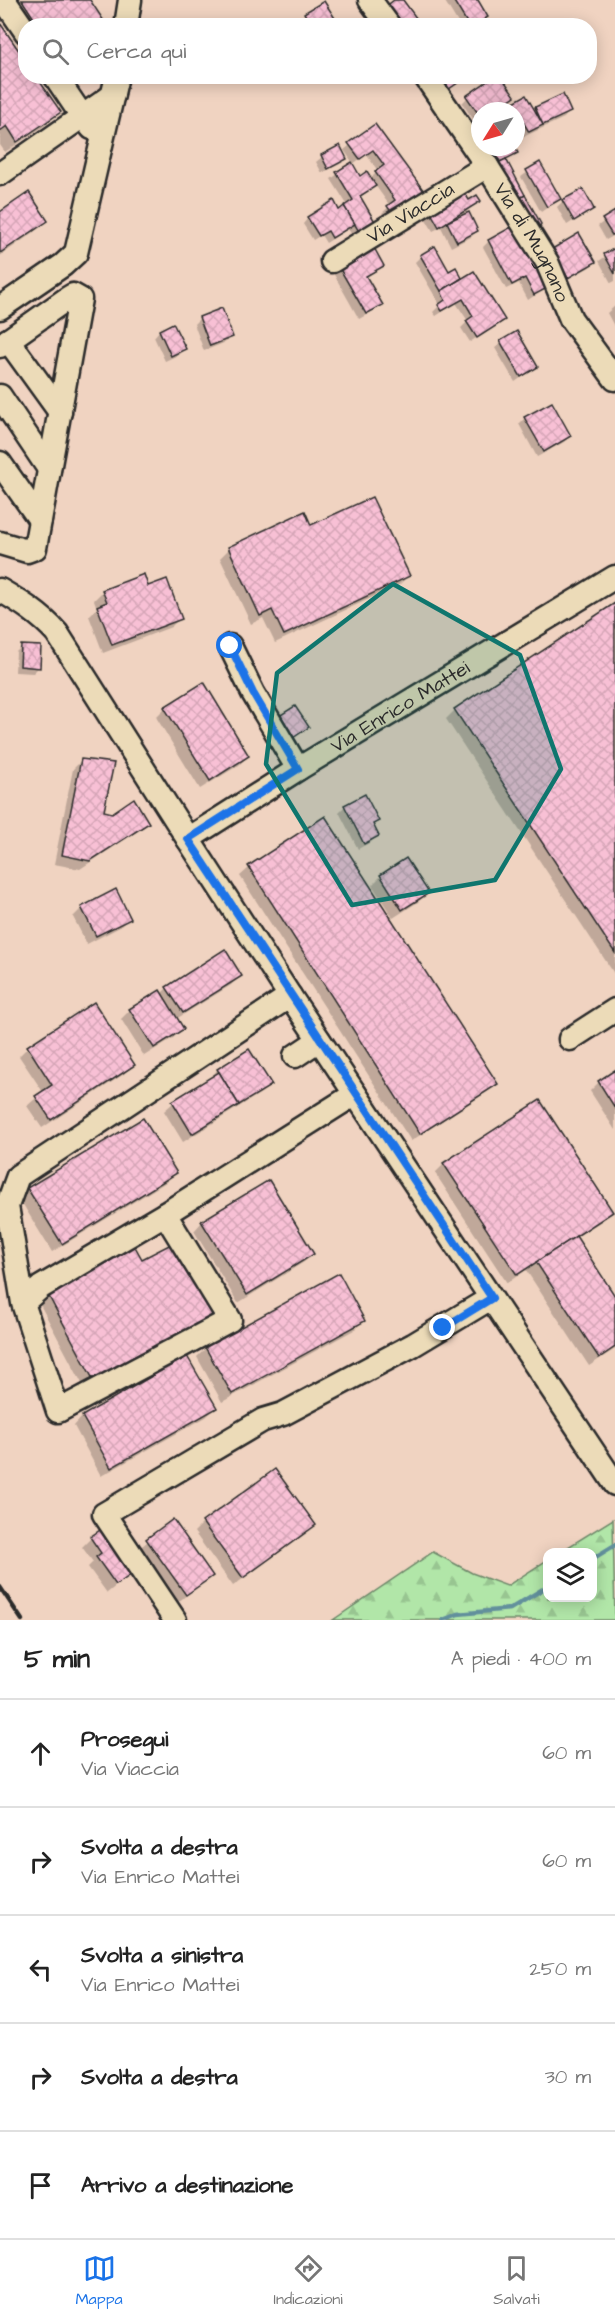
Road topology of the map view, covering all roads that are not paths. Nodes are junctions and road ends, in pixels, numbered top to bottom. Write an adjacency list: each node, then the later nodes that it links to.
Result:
1 (4, 0): 6 (street)
2 (130, 0): 4 (street)
3 (370, 0): 5 (street)
4 (127, 18)
5 (383, 18)
6 (18, 21)
7 (60, 84): 10 (street)
8 (431, 84): 12 (street, Via di Mugnano)
9 (115, 86): 10 (street); 11 (street)
10 (82, 116): 11 (street); 13 (street)
11 (104, 135): 15 (street)
12 (487, 166): 14 (street, Via Viaccia); 19 (street, Via di Mugnano)
13 (0, 174)
14 (332, 261)
15 (21, 294): 16 (street); 17 (street)
16 (0, 308)
17 (38, 319): 18 (street); 21 (street)
18 (4, 343): 21 (street)
19 (615, 379)
20 (0, 396): 23 (street)
21 (60, 412): 23 (street)
22 (0, 463): 24 (street)
23 (49, 469): 24 (street)
24 (40, 520): 25 (street)
25 (1, 542)
26 (615, 577): 29 (street, Via Enrico Mattei)
27 (0, 590): 30 (street)
28 (230, 646): 29 (street)
29 (298, 769): 30 (street, Via Enrico Mattei)
30 (188, 839): 31 (street)
31 (290, 996): 33 (street); 39 (street)
32 (615, 1010): 34 (street)
33 (319, 1040): 35 (street); 36 (street)
34 (570, 1040)
35 (296, 1056)
36 (355, 1094): 37 (street); 38 (street)
37 (165, 1214): 39 (street); 39 (street)
38 (492, 1298): 40 (street); 41 (street)
39 (23, 1303)
40 (615, 1484)
41 (175, 1620)

